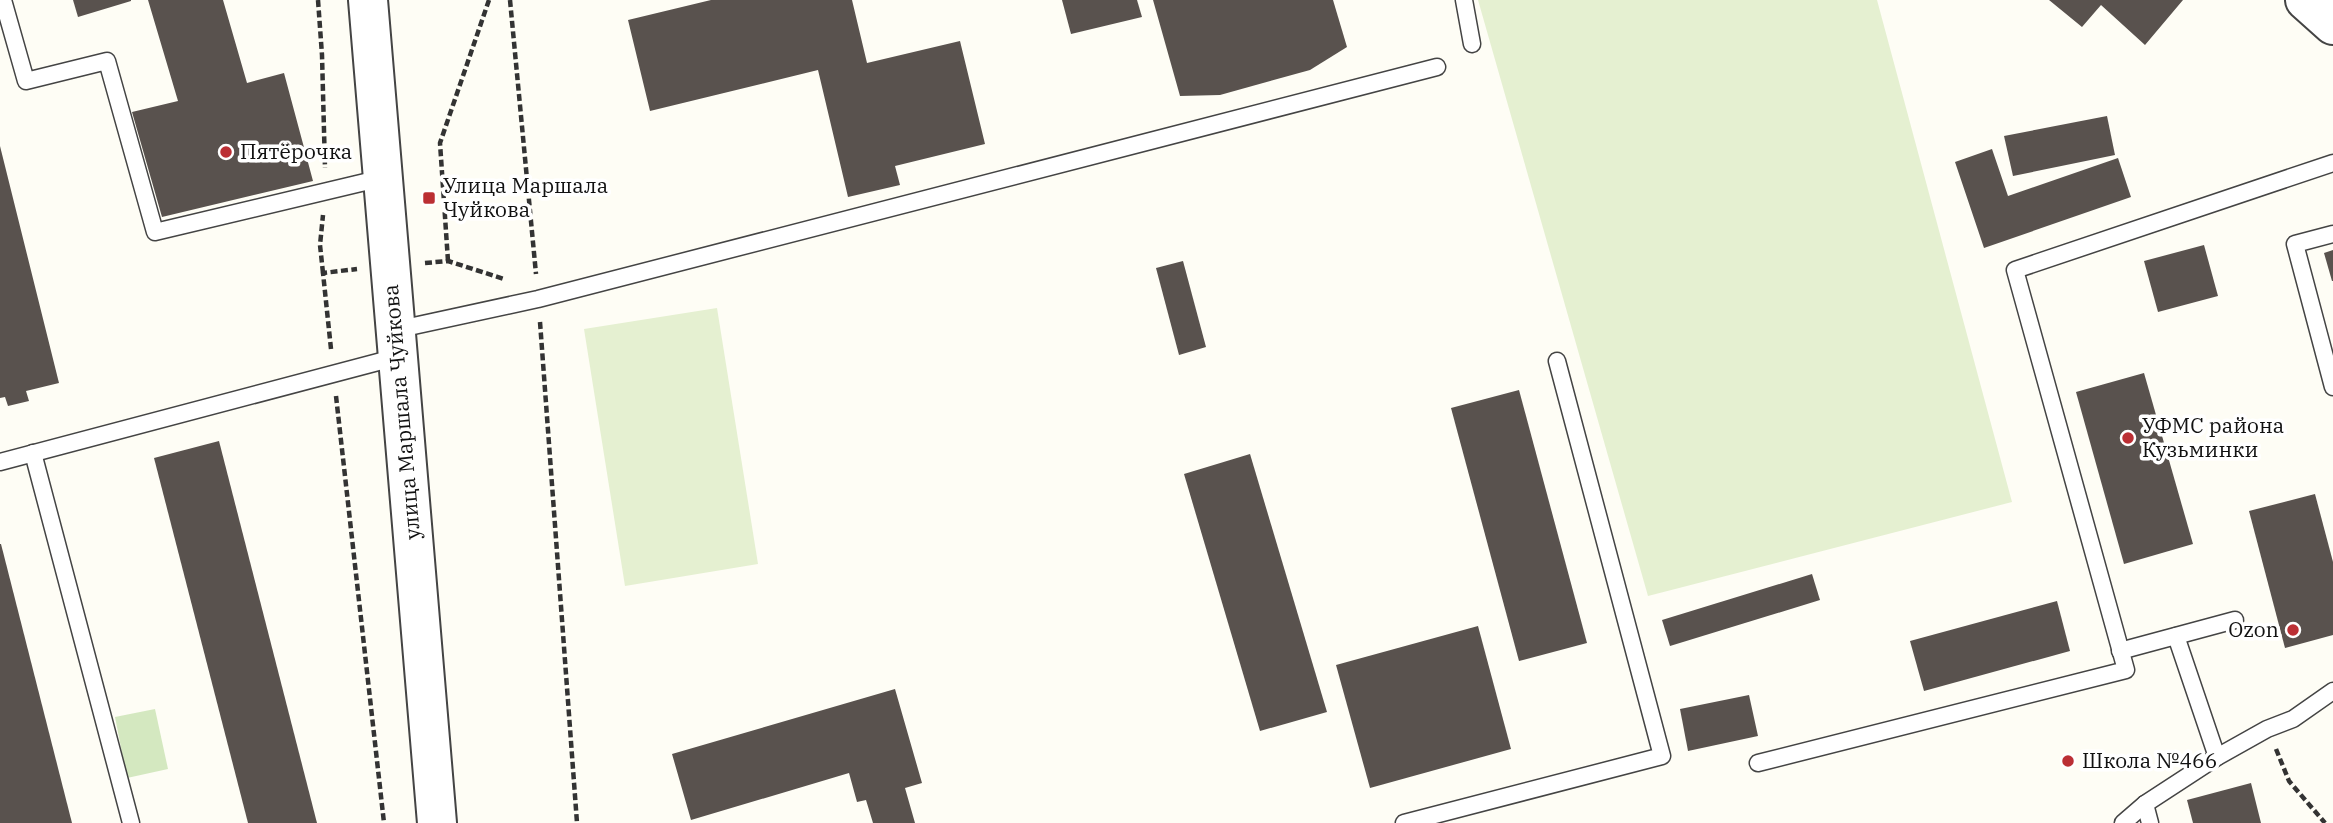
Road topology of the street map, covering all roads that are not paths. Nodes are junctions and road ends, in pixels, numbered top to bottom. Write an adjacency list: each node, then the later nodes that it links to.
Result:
1 (4, 0): 9 (lane)
2 (368, 0): 9 (street, улица Маршала Чуйкова)
3 (1464, 0): 6 (lane)
4 (2305, 0): 5 (street)
5 (2333, 25)
6 (1472, 44)
7 (1437, 67): 11 (lane)
8 (2333, 163): 18 (lane)
9 (382, 178): 11 (street, улица Маршала Чуйкова)
10 (2333, 234): 13 (lane)
11 (396, 343): 14 (lane); 24 (street, улица Маршала Чуйкова)
12 (1557, 361): 25 (lane)
13 (2333, 387)
14 (33, 453): 15 (lane); 23 (lane)
15 (0, 462)
16 (2235, 620): 17 (lane)
17 (2176, 636): 18 (lane); 20 (lane)
18 (2120, 651): 21 (lane)
19 (2333, 691): 20 (lane)
20 (2217, 757): 22 (lane)
21 (1758, 763)
22 (2145, 804): 26 (lane); 27 (lane)
23 (131, 823)
24 (437, 823)
25 (1404, 823)
26 (2123, 823)
27 (2150, 823)

